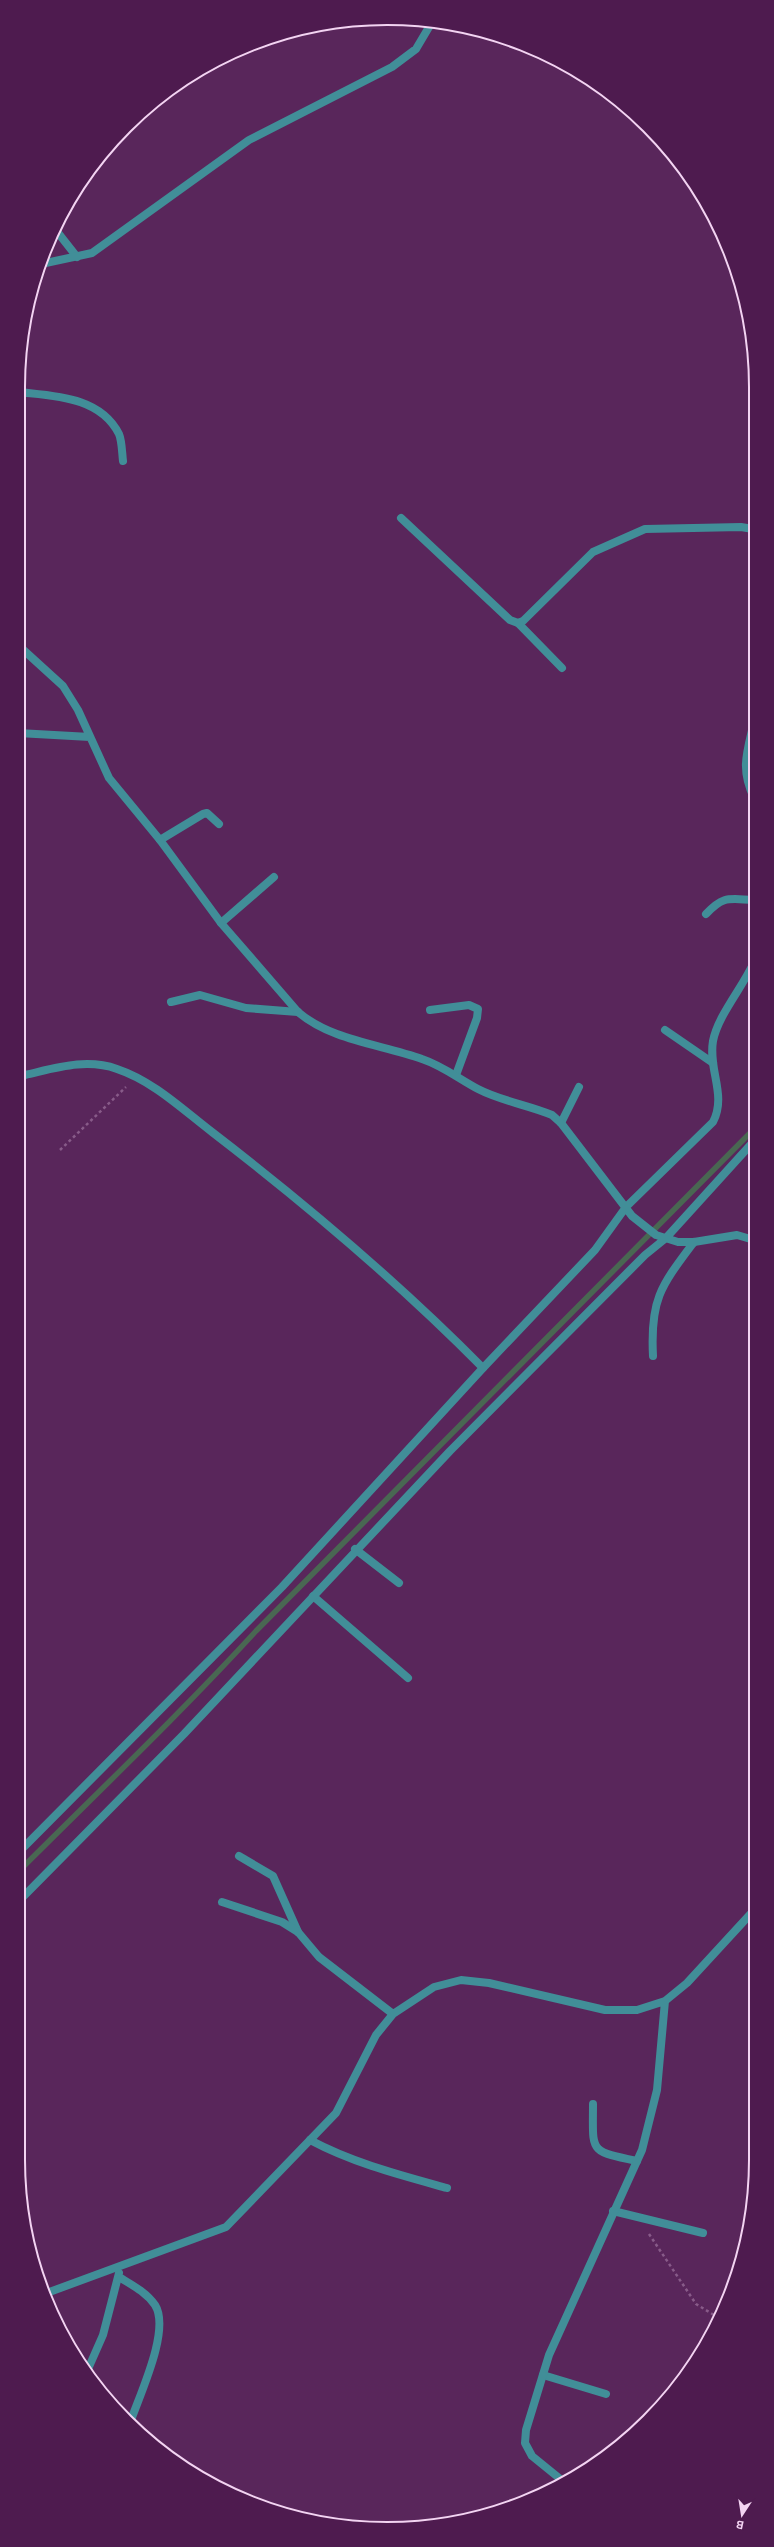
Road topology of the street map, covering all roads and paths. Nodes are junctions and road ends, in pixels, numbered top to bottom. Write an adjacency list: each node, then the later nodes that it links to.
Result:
1 (429, 28): 3 (street)
2 (59, 234): 3 (street)
3 (77, 257): 4 (street)
4 (47, 263)
5 (25, 393): 6 (street)
6 (123, 461)
7 (401, 518): 9 (street)
8 (749, 528): 9 (street)
9 (518, 623): 11 (street)
10 (25, 651): 13 (street)
11 (562, 668)
12 (25, 733): 13 (street)
13 (90, 736): 17 (street)
14 (749, 746): 15 (street)
15 (749, 789)
16 (220, 824): 17 (street)
17 (160, 840): 21 (street)
18 (274, 877): 21 (street)
19 (749, 900): 20 (street)
20 (706, 914)
21 (221, 923): 25 (street)
22 (749, 971): 27 (street)
23 (171, 1002): 25 (street)
24 (430, 1010): 28 (street)
25 (298, 1012): 28 (street)
26 (665, 1030): 27 (street)
27 (713, 1063): 35 (street)
28 (456, 1074): 32 (street)
29 (25, 1075): 30 (street)
30 (136, 1077): 34 (path); 40 (street)
31 (579, 1088): 32 (street)
32 (561, 1123): 35 (street)
33 (749, 1147): 36 (street)
34 (60, 1150)
35 (626, 1206): 36 (street); 40 (street)
36 (666, 1238): 38 (street); 41 (street)
37 (749, 1239): 38 (street)
38 (694, 1242): 39 (street)
39 (653, 1356)
40 (483, 1368): 45 (street)
41 (355, 1549): 42 (street); 43 (street)
42 (399, 1583)
43 (313, 1596): 44 (street); 47 (street)
44 (408, 1678)
45 (25, 1846)
46 (239, 1856): 50 (street)
47 (25, 1895)
48 (222, 1902): 50 (street)
49 (749, 1916): 51 (street)
50 (298, 1932): 52 (street)
51 (665, 2001): 52 (street); 55 (street)
52 (393, 2014): 54 (street)
53 (593, 2104): 55 (street)
54 (310, 2140): 56 (street); 60 (street)
55 (637, 2161): 57 (street)
56 (447, 2188)
57 (613, 2211): 58 (street); 65 (street)
58 (638, 2218): 59 (street); 63 (path)
59 (703, 2233)
60 (119, 2267): 61 (street); 62 (street)
61 (118, 2277): 64 (street); 67 (street)
62 (50, 2292)
63 (714, 2315)
64 (89, 2366)
65 (542, 2375): 66 (street); 68 (street)
66 (606, 2394)
67 (132, 2417)
68 (560, 2478)

